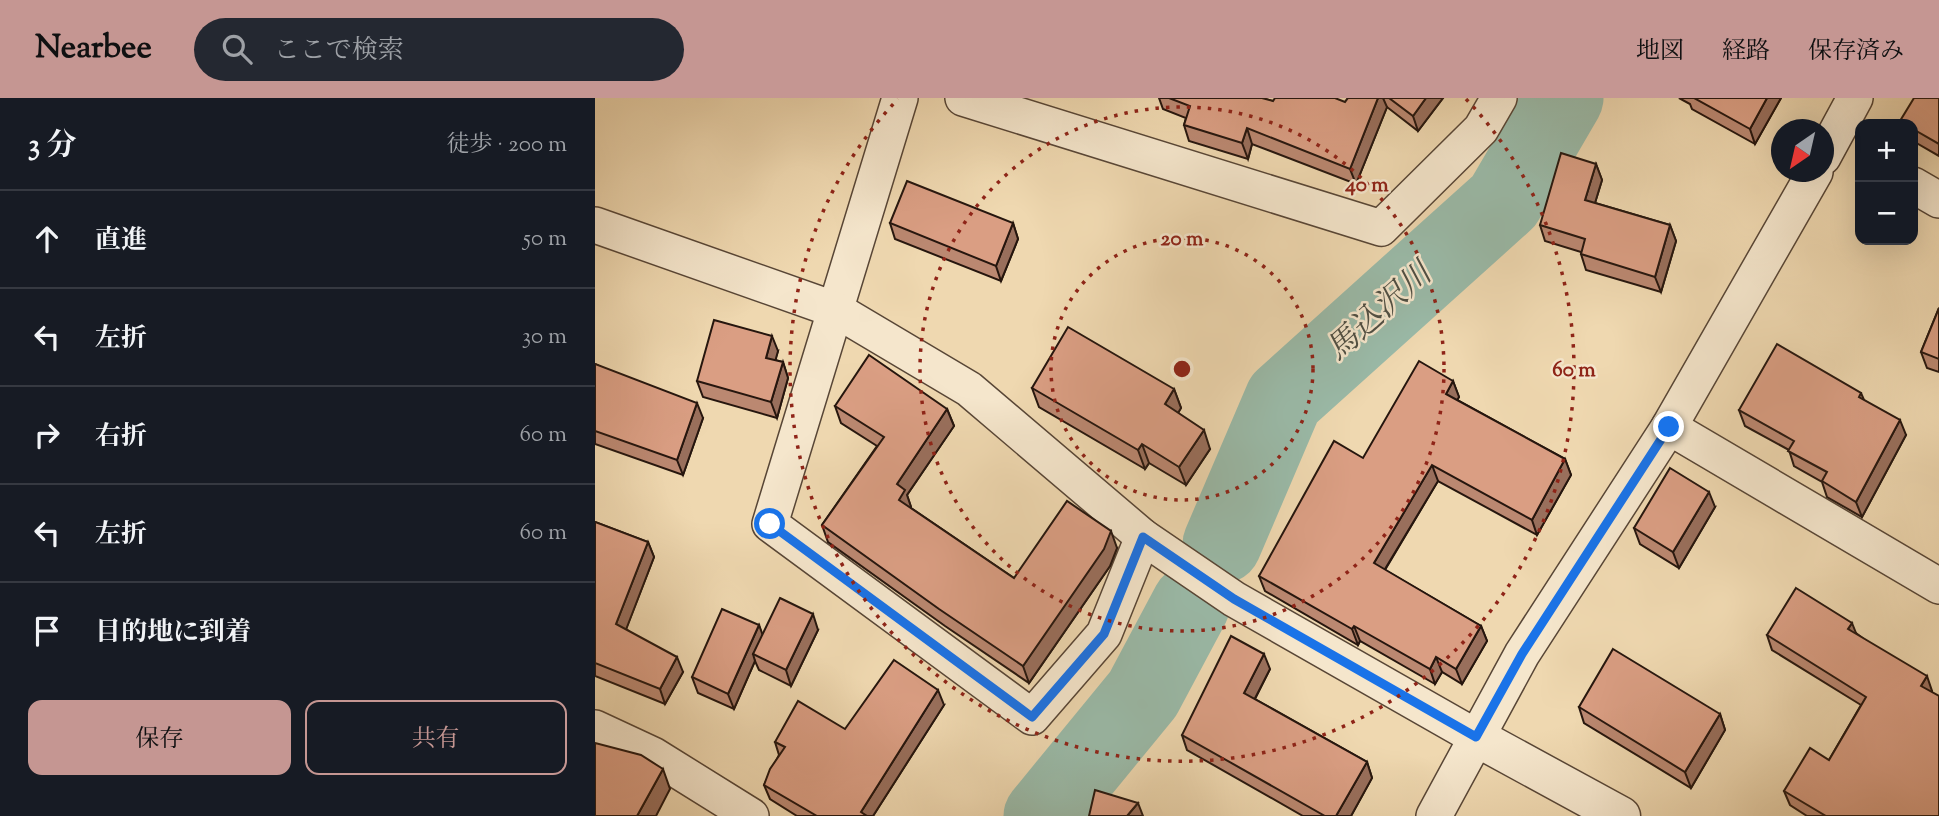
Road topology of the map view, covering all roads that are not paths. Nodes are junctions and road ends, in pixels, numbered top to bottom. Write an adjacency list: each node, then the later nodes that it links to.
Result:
1 (900, 98): 10 (street)
2 (963, 98): 3 (street)
3 (1499, 98)
4 (1855, 98): 5 (street)
5 (1839, 151)
6 (1809, 182): 11 (street)
7 (1918, 188): 8 (street)
8 (1939, 200)
9 (595, 225): 10 (street)
10 (835, 310): 12 (street); 12 (street)
11 (1669, 427): 13 (street); 15 (street)
12 (1143, 537): 15 (street)
13 (1939, 586)
14 (595, 728): 16 (street)
15 (1476, 737): 17 (street); 18 (street)
16 (751, 816)
17 (1434, 816)
18 (1621, 816)

